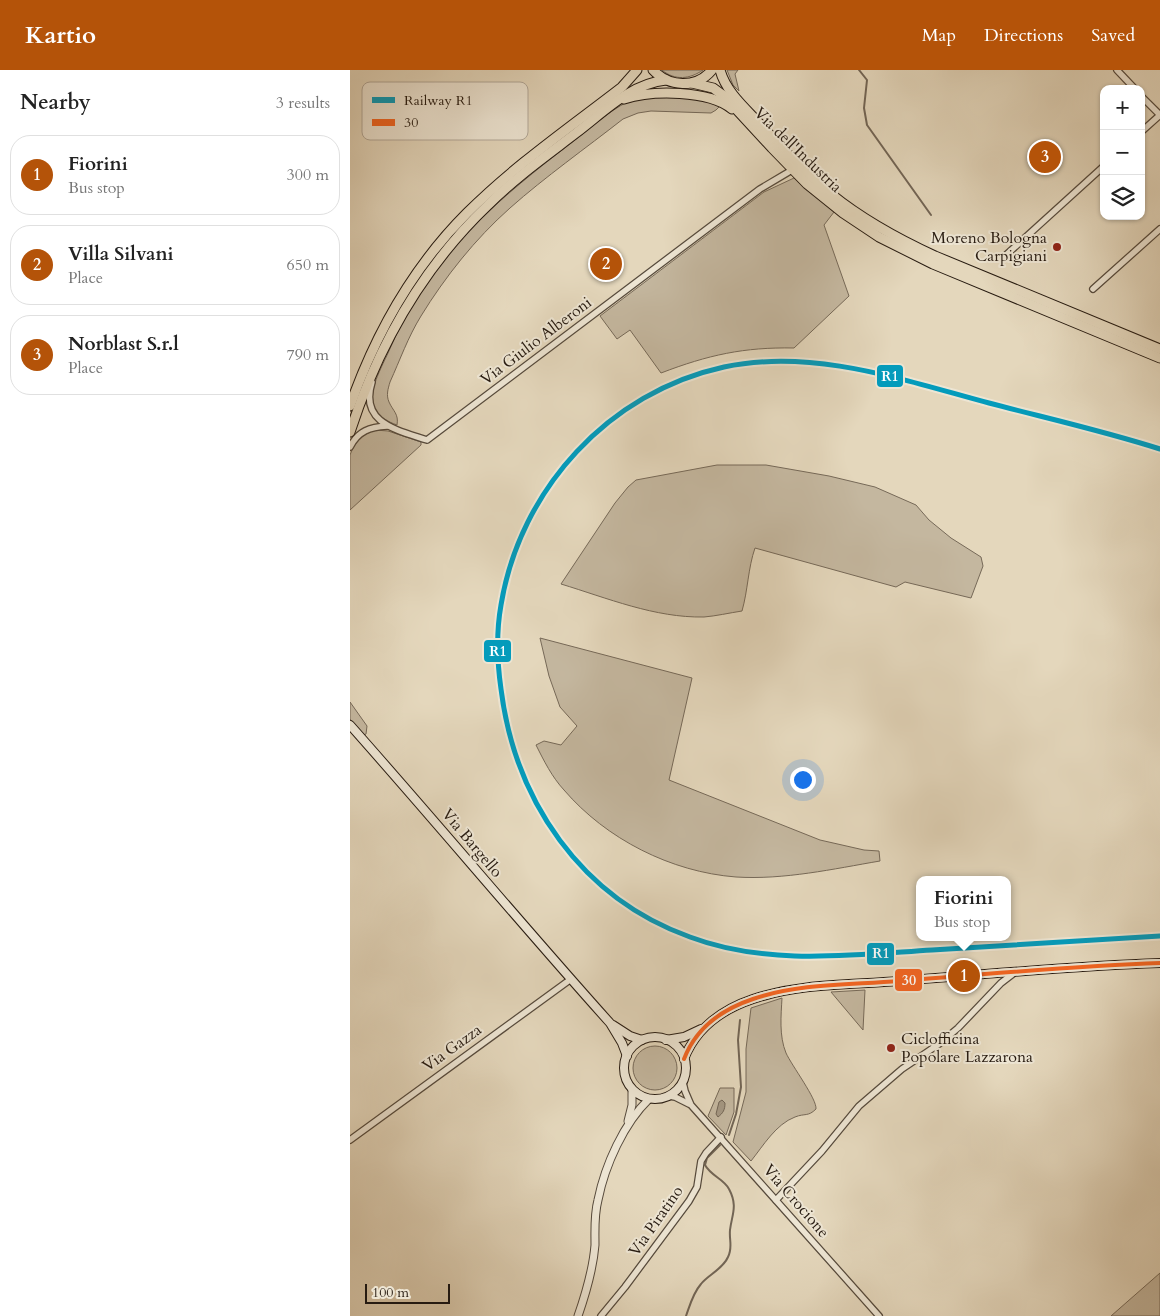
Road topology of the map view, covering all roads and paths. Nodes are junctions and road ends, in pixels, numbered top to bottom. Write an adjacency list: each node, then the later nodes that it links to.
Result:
1 (637, 70): 22 (main road)
2 (653, 70): 6 (main road)
3 (712, 70): 7 (main road)
4 (720, 70): 20 (main road, Via dell'Industria)
5 (1117, 70): 8 (street)
6 (666, 80): 7 (main road, Via dell'Industria); 10 (main road)
7 (692, 83): 11 (main road, Via dell'Industria)
8 (1131, 85)
9 (1145, 100): 12 (street)
10 (618, 101): 11 (main road); 19 (main road)
11 (741, 115): 14 (main road, Via dell'Industria)
12 (1160, 115): 13 (street)
13 (1143, 130)
14 (792, 170): 21 (main road, Via dell'Industria); 23 (street, Via Giulio Alberoni)
15 (1100, 170): 17 (street)
16 (1160, 229): 18 (street)
17 (1006, 254)
18 (1094, 289)
19 (395, 325): 23 (street); 24 (main road)
20 (1157, 346)
21 (1160, 358)
22 (350, 406)
23 (387, 426): 25 (street)
24 (350, 432)
25 (350, 447)
26 (350, 725): 29 (main road, Via Bargello)
27 (1160, 963): 28 (main road)
28 (1015, 972): 31 (main road); 44 (street)
29 (571, 979): 30 (main road); 43 (street, Via Gazza)
30 (610, 1023): 32 (main road); 34 (main road)
31 (703, 1028): 33 (main road); 35 (main road)
32 (642, 1040): 33 (main road); 34 (main road)
33 (666, 1040): 35 (main road)
34 (627, 1056): 37 (main road)
35 (684, 1059): 36 (main road)
36 (683, 1082): 38 (main road); 40 (street, Via Crocione)
37 (632, 1089): 39 (main road); 41 (street)
38 (668, 1096): 39 (main road); 40 (street, Via Crocione)
39 (649, 1098): 41 (street)
40 (691, 1105): 42 (street, Via Crocione)
41 (625, 1129): 45 (street)
42 (721, 1137): 44 (street, Via Crocione); 46 (street, Via Piratino)
43 (350, 1140)
44 (776, 1200): 47 (street, Via Crocione)
45 (578, 1316)
46 (601, 1316)
47 (879, 1316)

